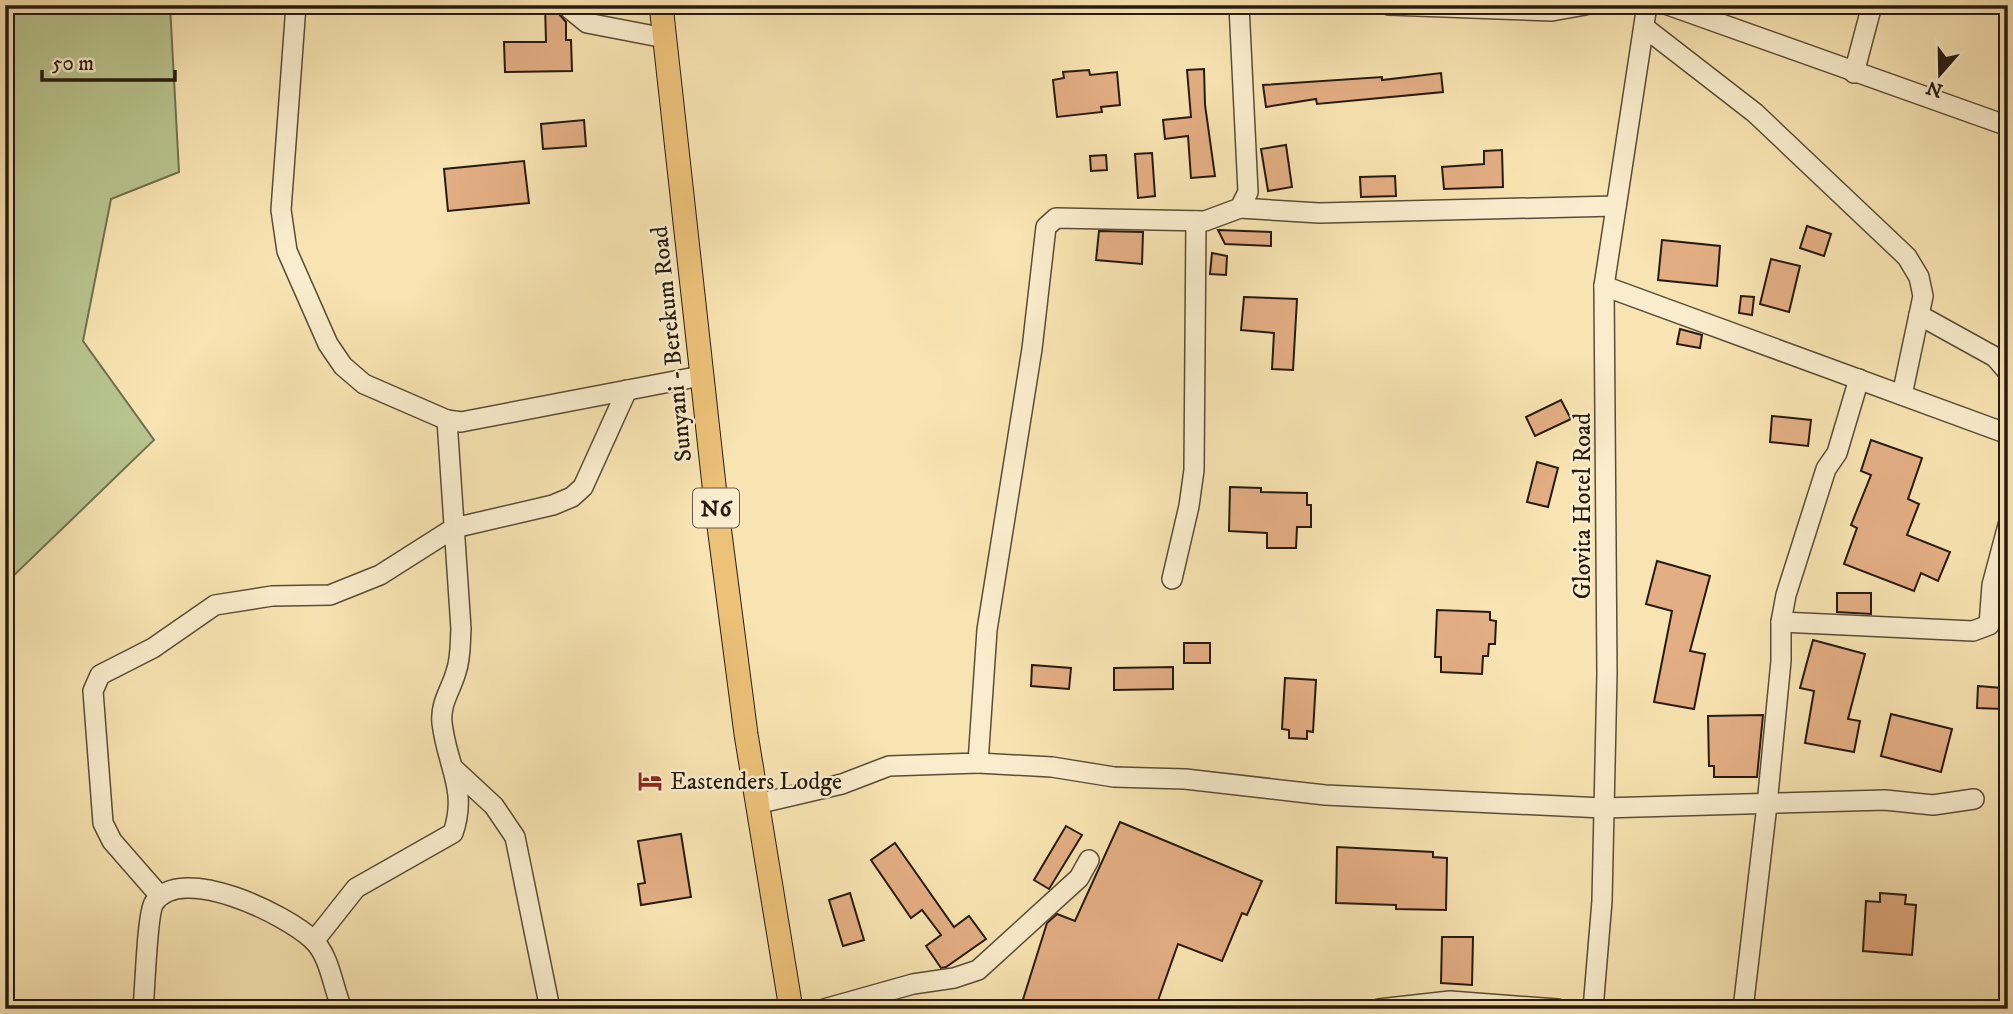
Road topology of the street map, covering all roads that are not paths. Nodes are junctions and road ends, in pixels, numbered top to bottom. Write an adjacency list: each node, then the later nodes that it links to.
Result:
1 (296, 5): 24 (street)
2 (662, 5): 11 (main road, Sunyani - Berekum Road / N6)
3 (1239, 5): 15 (street)
4 (1388, 5): 5 (street)
5 (1585, 5)
6 (1647, 5): 10 (street, Glovita Hotel Road)
7 (1668, 5): 12 (street)
8 (1872, 5): 12 (street)
9 (571, 10): 11 (street)
10 (1644, 27): 14 (street, Glovita Hotel Road); 18 (street)
11 (665, 38): 20 (main road, Sunyani - Berekum Road / N6)
12 (1854, 73): 13 (street)
13 (2008, 126)
14 (1616, 206): 15 (street); 17 (street, Glovita Hotel Road)
15 (1240, 208): 16 (street)
16 (1196, 221): 28 (street); 30 (street)
17 (1604, 286): 21 (street); 35 (street, Glovita Hotel Road)
18 (1919, 315): 19 (street); 23 (street)
19 (2008, 372)
20 (701, 376): 22 (street); 33 (main road, Sunyani - Berekum Road / N6)
21 (1859, 379): 23 (street); 29 (street)
22 (627, 390): 24 (street); 27 (street)
23 (1902, 395): 25 (street)
24 (447, 420): 27 (street)
25 (2008, 433)
26 (2008, 525): 29 (street)
27 (454, 528): 31 (street); 37 (street)
28 (1172, 579)
29 (1781, 622): 34 (street)
30 (978, 762): 33 (street); 35 (street)
31 (450, 765): 38 (street); 41 (street)
32 (1974, 799): 34 (street)
33 (757, 804): 42 (main road, Sunyani - Berekum Road / N6)
34 (1767, 805): 35 (street); 47 (street)
35 (1603, 808): 46 (street, Glovita Hotel Road)
36 (1089, 860): 43 (street)
37 (160, 896): 38 (street); 39 (street)
38 (314, 941): 40 (street)
39 (144, 1009)
40 (342, 1009)
41 (550, 1009)
42 (791, 1009)
43 (824, 1009)
44 (1379, 1009): 45 (street)
45 (1557, 1009)
46 (1593, 1009)
47 (1743, 1009)

